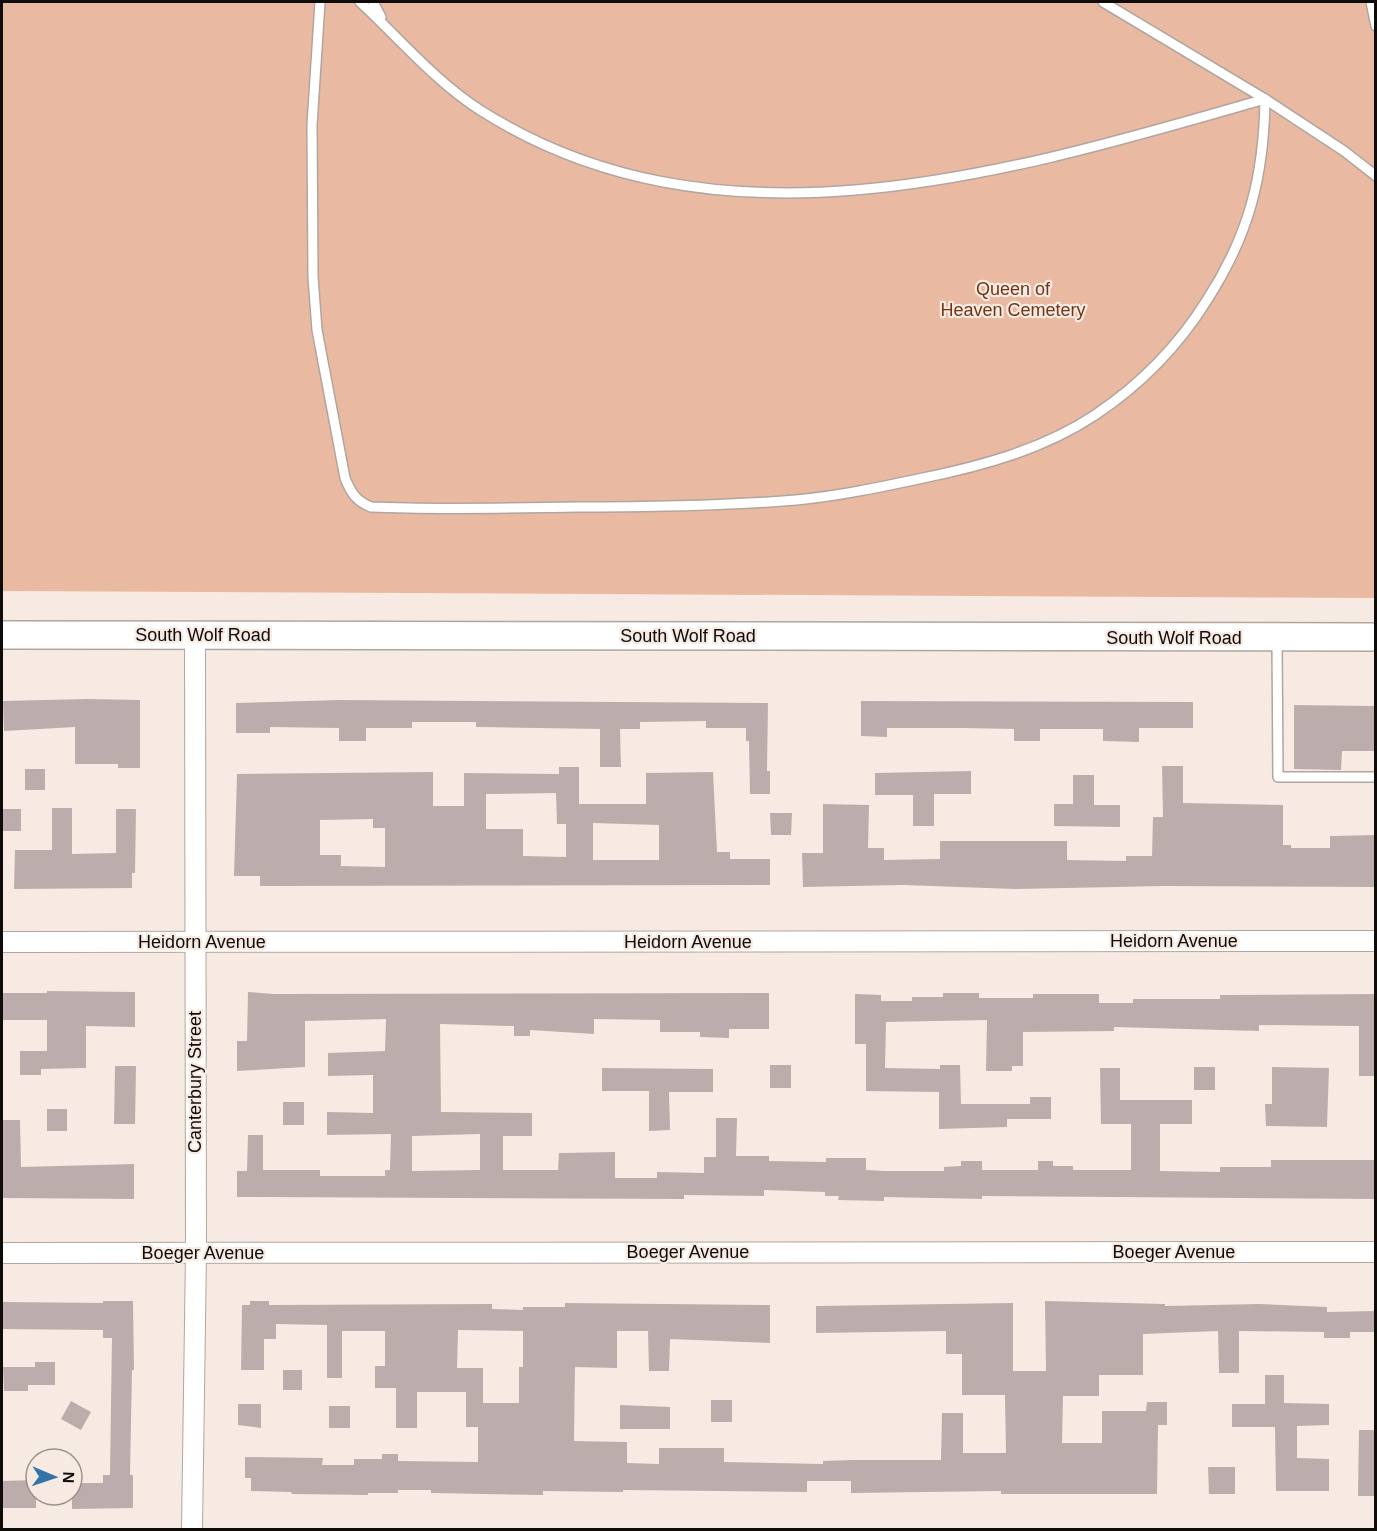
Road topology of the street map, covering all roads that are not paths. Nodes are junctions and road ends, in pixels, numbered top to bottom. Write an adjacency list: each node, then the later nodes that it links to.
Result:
1 (320, 2): 8 (lane)
2 (360, 2): 6 (lane)
3 (373, 2): 6 (lane)
4 (1103, 2): 8 (lane)
5 (1371, 2): 7 (lane)
6 (385, 25): 8 (lane)
7 (1376, 26)
8 (1265, 99): 9 (lane)
9 (1376, 176)
10 (195, 634): 11 (main road, South Wolf Road); 13 (main road, South Wolf Road); 17 (street, Canterbury Street)
11 (2, 635)
12 (1376, 637): 13 (main road, South Wolf Road)
13 (1276, 638): 14 (lane)
14 (1376, 777)
15 (1376, 941): 17 (street, Heidorn Avenue)
16 (2, 942): 17 (street, Heidorn Avenue)
17 (194, 942): 20 (street, Canterbury Street)
18 (1376, 1252): 20 (street, Boeger Avenue)
19 (2, 1253): 20 (street, Boeger Avenue)
20 (196, 1253): 21 (street, Canterbury Street)
21 (192, 1530)

